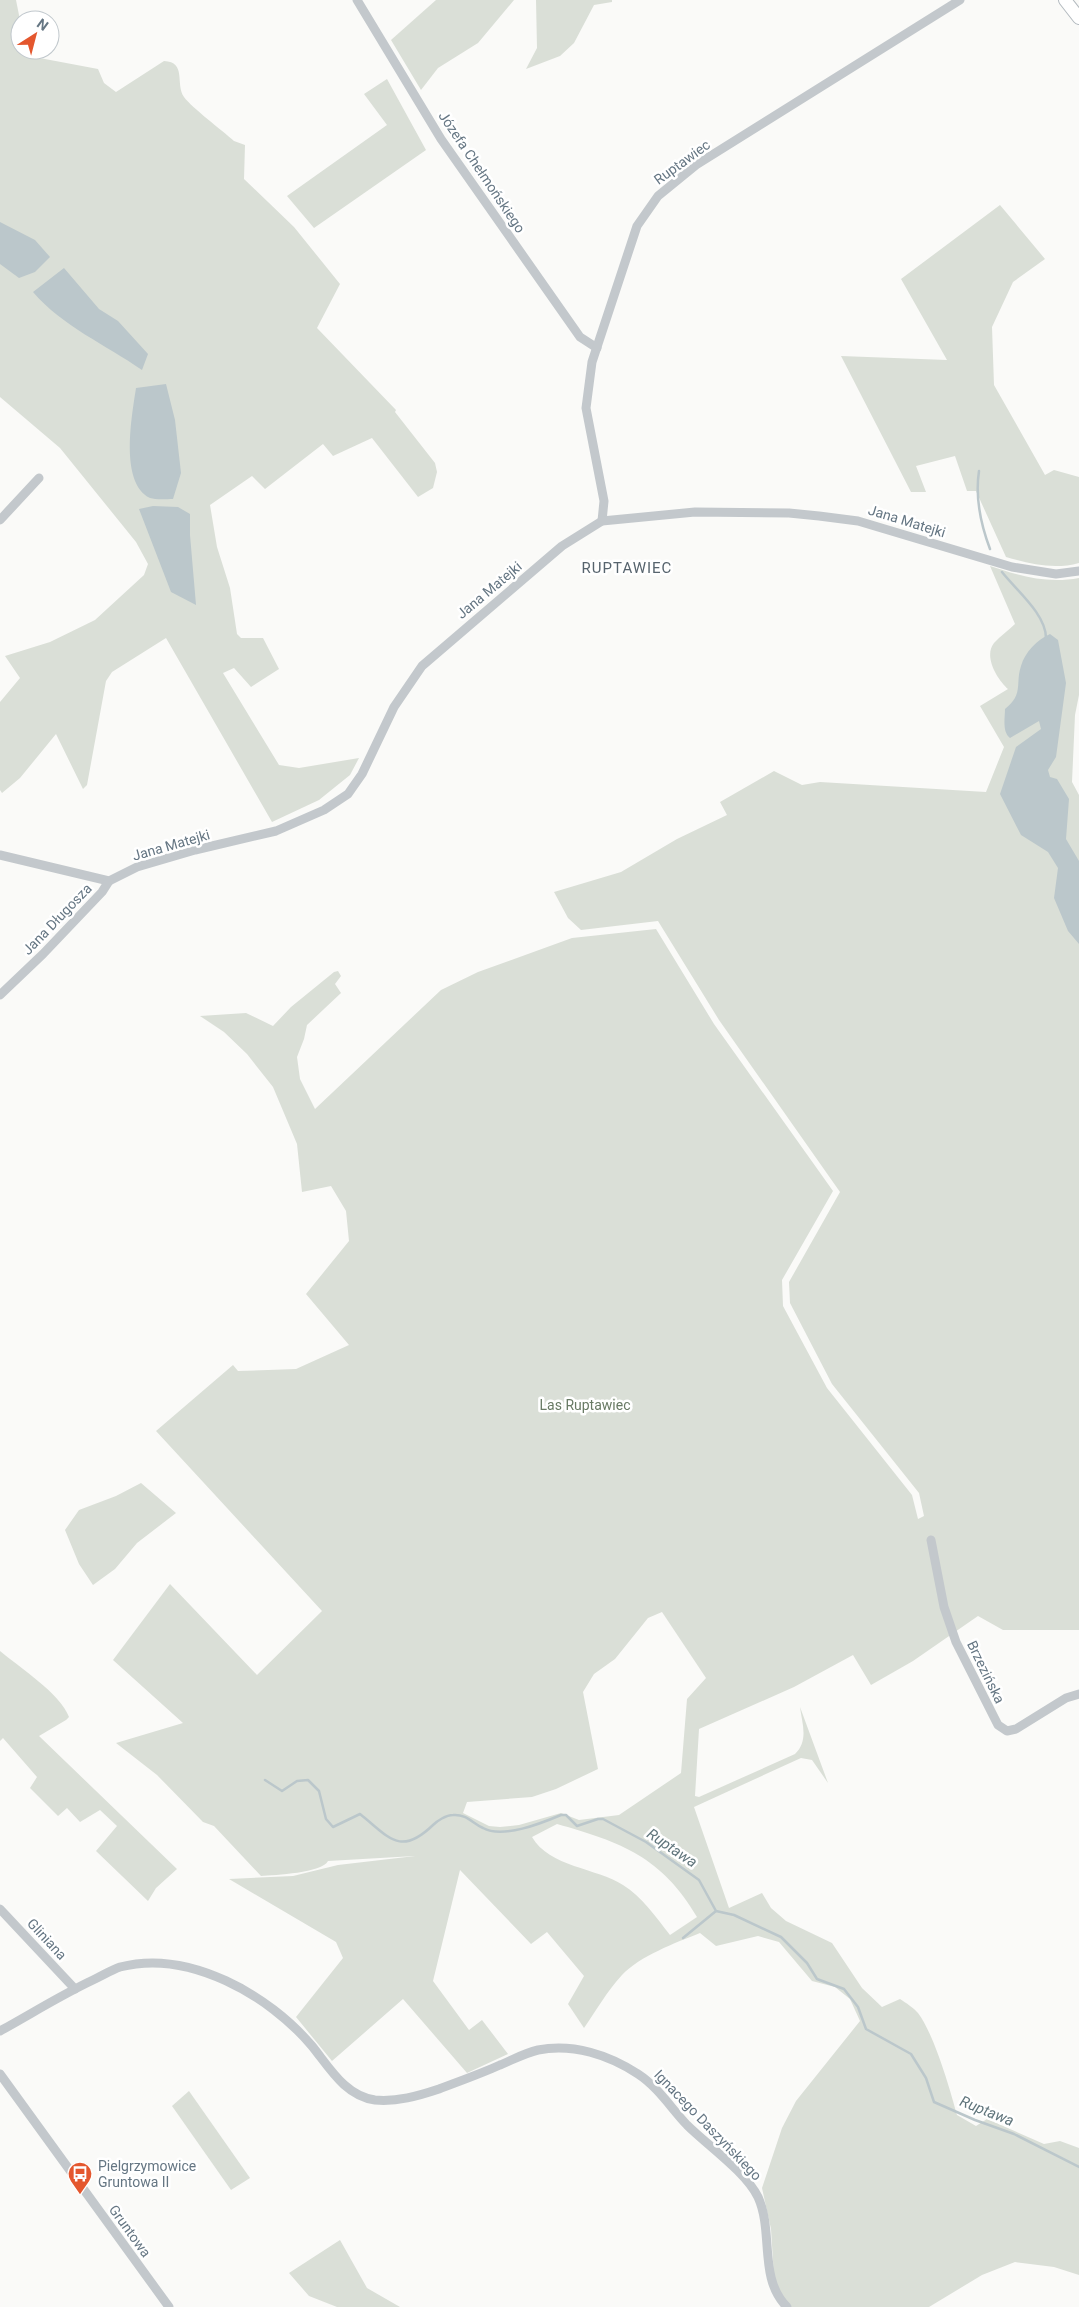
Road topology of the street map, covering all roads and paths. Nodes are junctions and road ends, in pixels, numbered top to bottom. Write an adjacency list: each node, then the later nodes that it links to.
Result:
1 (357, 0): 5 (street, Józefa Chełmońskiego)
2 (960, 0): 5 (street, Ruptawiec)
3 (1065, 0): 4 (street)
4 (1079, 18)
5 (597, 348): 8 (street, Ruptawiec)
6 (39, 478): 7 (street)
7 (0, 520)
8 (602, 521): 9 (street, Jana Matejki); 11 (street, Jana Matejki)
9 (1079, 571)
10 (0, 855): 11 (street)
11 (109, 881): 12 (street, Jana Długosza)
12 (0, 995)
13 (931, 1540): 14 (street, Brzezińska)
14 (1079, 1694)
15 (0, 1909): 16 (street, Gliniana)
16 (75, 1989): 17 (street, Ignacego Daszyńskiego); 20 (street, Ignacego Daszyńskiego)
17 (0, 2031)
18 (0, 2074): 19 (street, Gruntowa)
19 (168, 2307)
20 (787, 2307)

